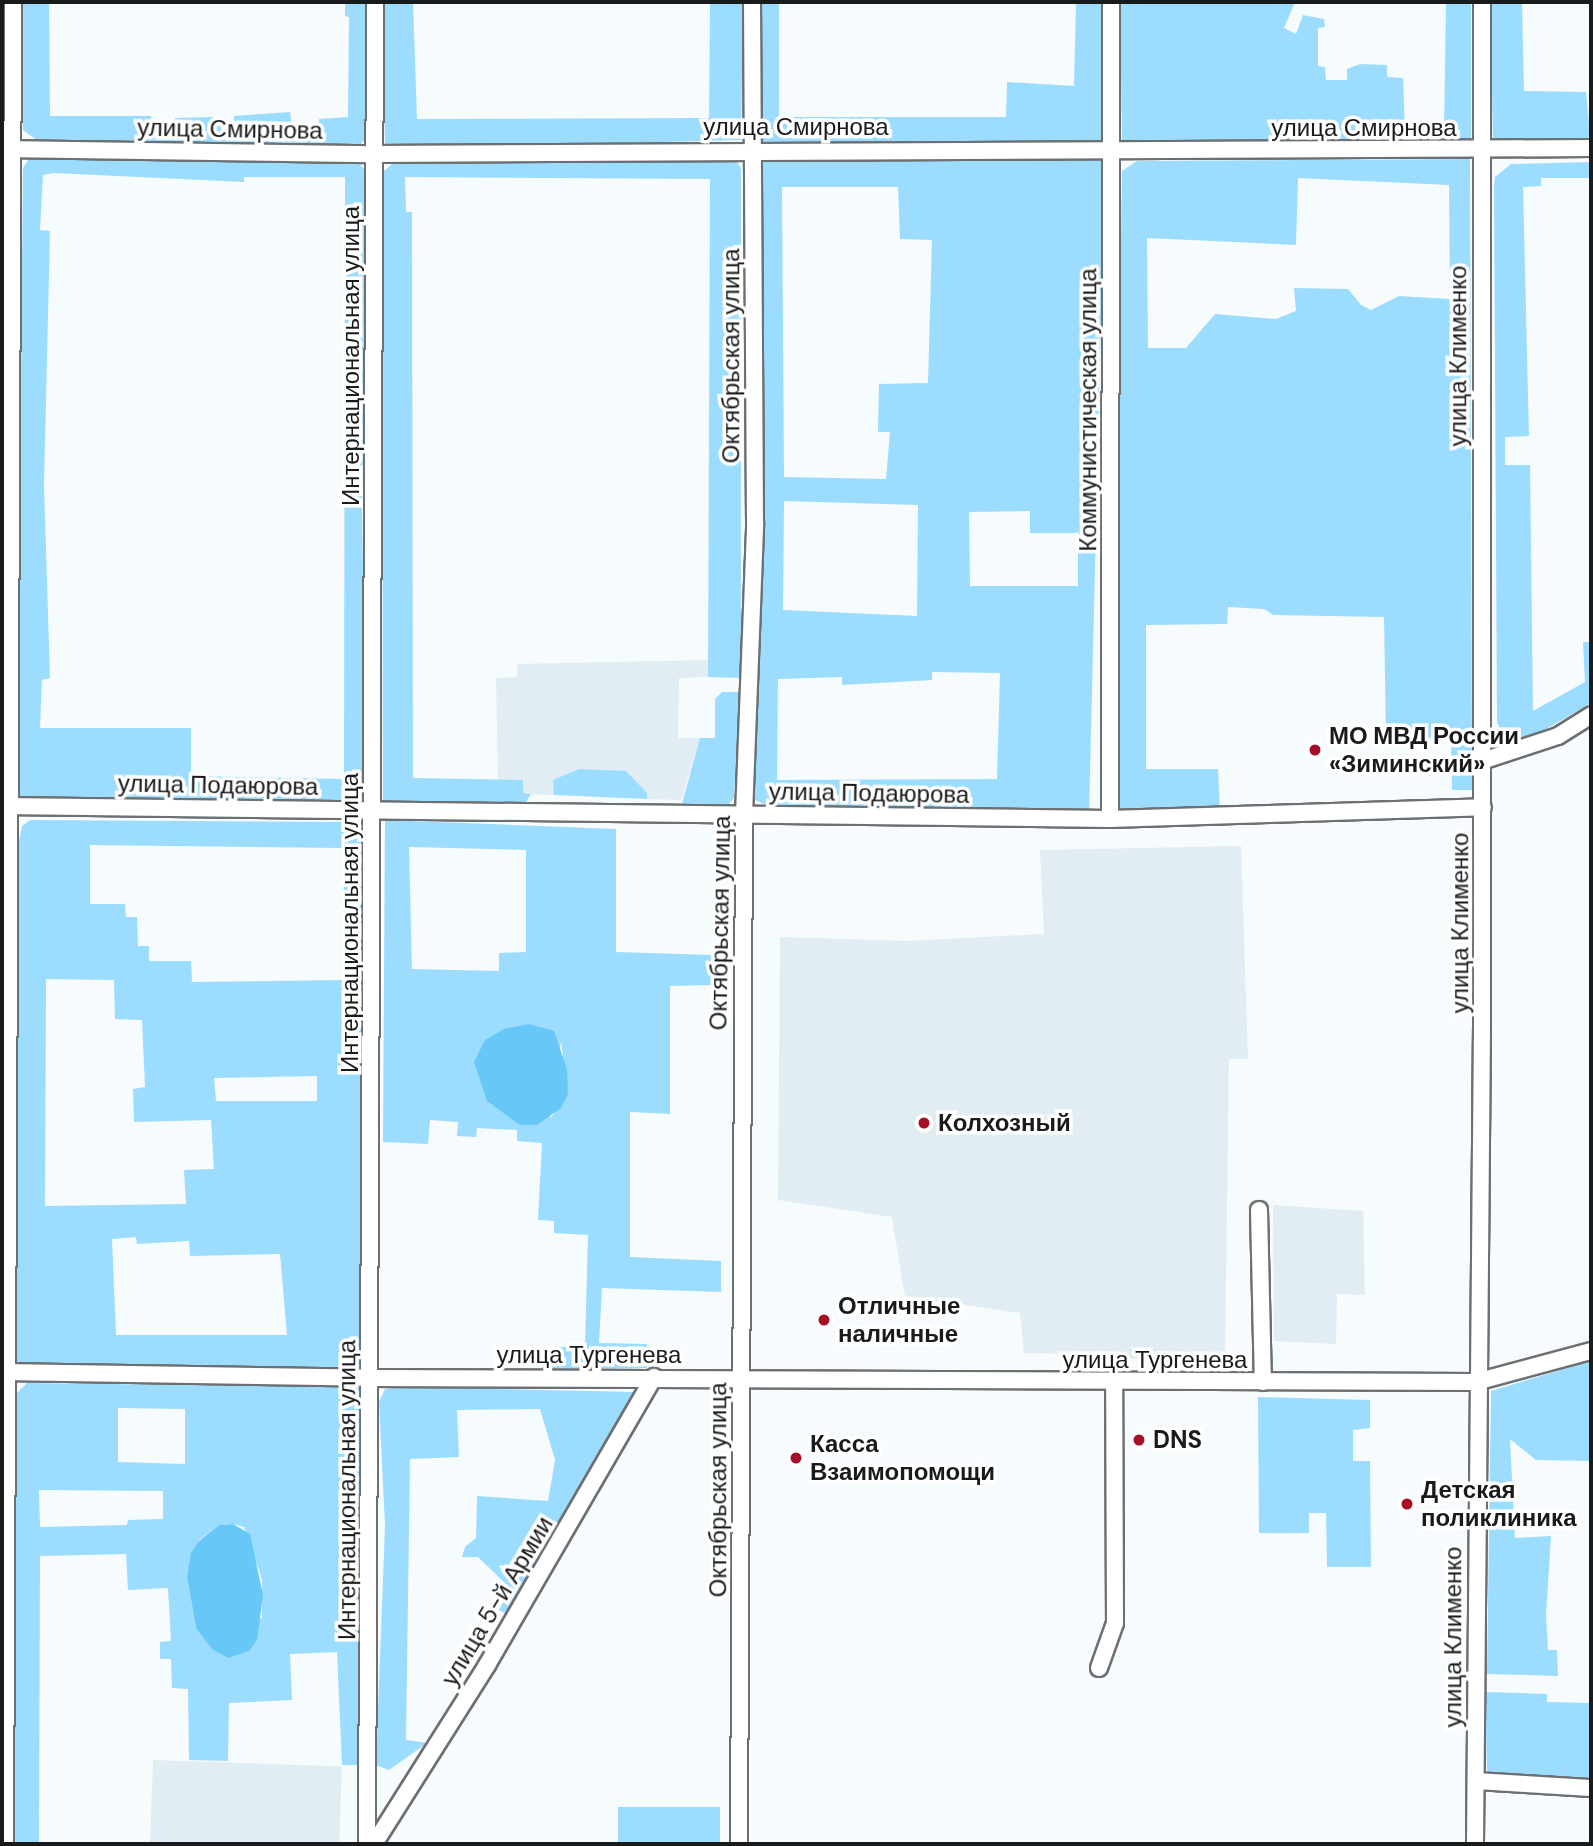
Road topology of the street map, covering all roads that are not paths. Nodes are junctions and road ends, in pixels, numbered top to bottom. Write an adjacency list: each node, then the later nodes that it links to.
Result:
1 (13, 2): 7 (street)
2 (375, 2): 11 (street, Интернациональная улица)
3 (752, 2): 8 (street, Октябрьская улица)
4 (1111, 2): 9 (street, Коммунистическая улица)
5 (1482, 2): 10 (street, улица Клименко)
6 (1591, 148): 10 (street, улица Смирнова)
7 (7, 149): 11 (street, улица Смирнова); 14 (street)
8 (753, 149): 9 (street, улица Смирнова); 11 (street, улица Смирнова); 17 (street, Октябрьская улица)
9 (1111, 150): 10 (street, улица Смирнова); 18 (street, Коммунистическая улица)
10 (1481, 151): 13 (street, улица Клименко)
11 (373, 154): 16 (street, Интернациональная улица)
12 (1591, 715): 13 (street)
13 (1482, 761): 15 (street, улица Клименко)
14 (7, 806): 16 (street, улица Подаюрова); 21 (street)
15 (1483, 807): 18 (street, улица Подаюрова); 26 (street, улица Клименко)
16 (374, 810): 17 (street, улица Подаюрова); 23 (street, Интернациональная улица)
17 (744, 815): 18 (street, улица Подаюрова); 24 (street, Октябрьская улица)
18 (1110, 819)
19 (1259, 1210): 25 (street)
20 (1591, 1351): 26 (street, улица Тургенева)
21 (6, 1372): 23 (street, улица Тургенева); 31 (street)
22 (654, 1377): 23 (street, улица Тургенева); 24 (street, улица Тургенева); 33 (street, улица 5-й Армии)
23 (369, 1378): 32 (street, Интернациональная улица)
24 (741, 1379): 27 (street, улица Тургенева); 34 (street, Октябрьская улица)
25 (1263, 1382): 26 (street, улица Тургенева); 27 (street, улица Тургенева)
26 (1476, 1382): 29 (street, улица Клименко)
27 (1114, 1383): 28 (street)
28 (1099, 1668)
29 (1476, 1781): 30 (street); 35 (street, улица Клименко)
30 (1591, 1788)
31 (5, 1844)
32 (367, 1844)
33 (373, 1844)
34 (739, 1844)
35 (1475, 1844)

